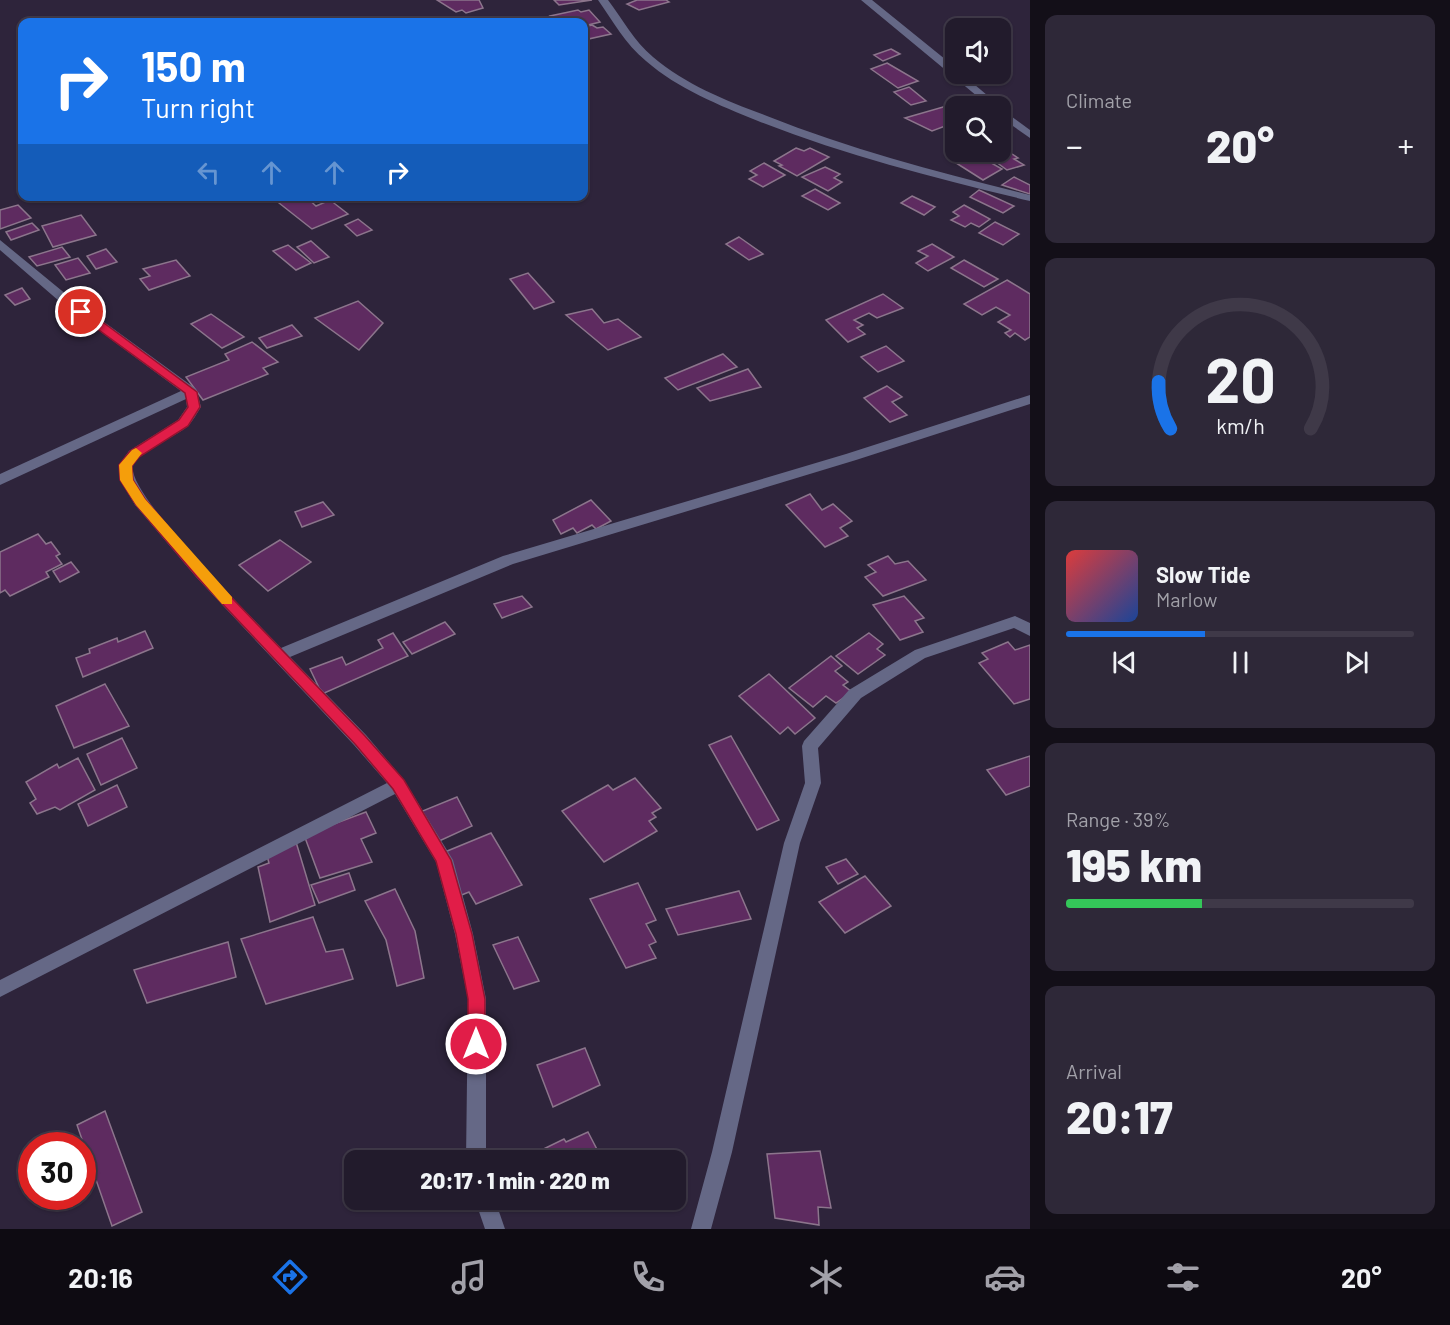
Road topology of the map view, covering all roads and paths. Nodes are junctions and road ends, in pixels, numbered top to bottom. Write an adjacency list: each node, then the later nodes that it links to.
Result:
1 (603, 0): 6 (street)
2 (866, 0): 3 (street)
3 (982, 96)
4 (1011, 120): 5 (street)
5 (1030, 135)
6 (1030, 198)
7 (0, 244): 8 (street)
8 (191, 392): 10 (street); 12 (street)
9 (1030, 399): 12 (street)
10 (0, 480)
11 (1030, 630): 18 (street)
12 (279, 655): 13 (street)
13 (398, 785): 14 (street); 15 (street)
14 (0, 989)
15 (476, 1150)
16 (488, 1210): 17 (street)
17 (495, 1229)
18 (701, 1229)

